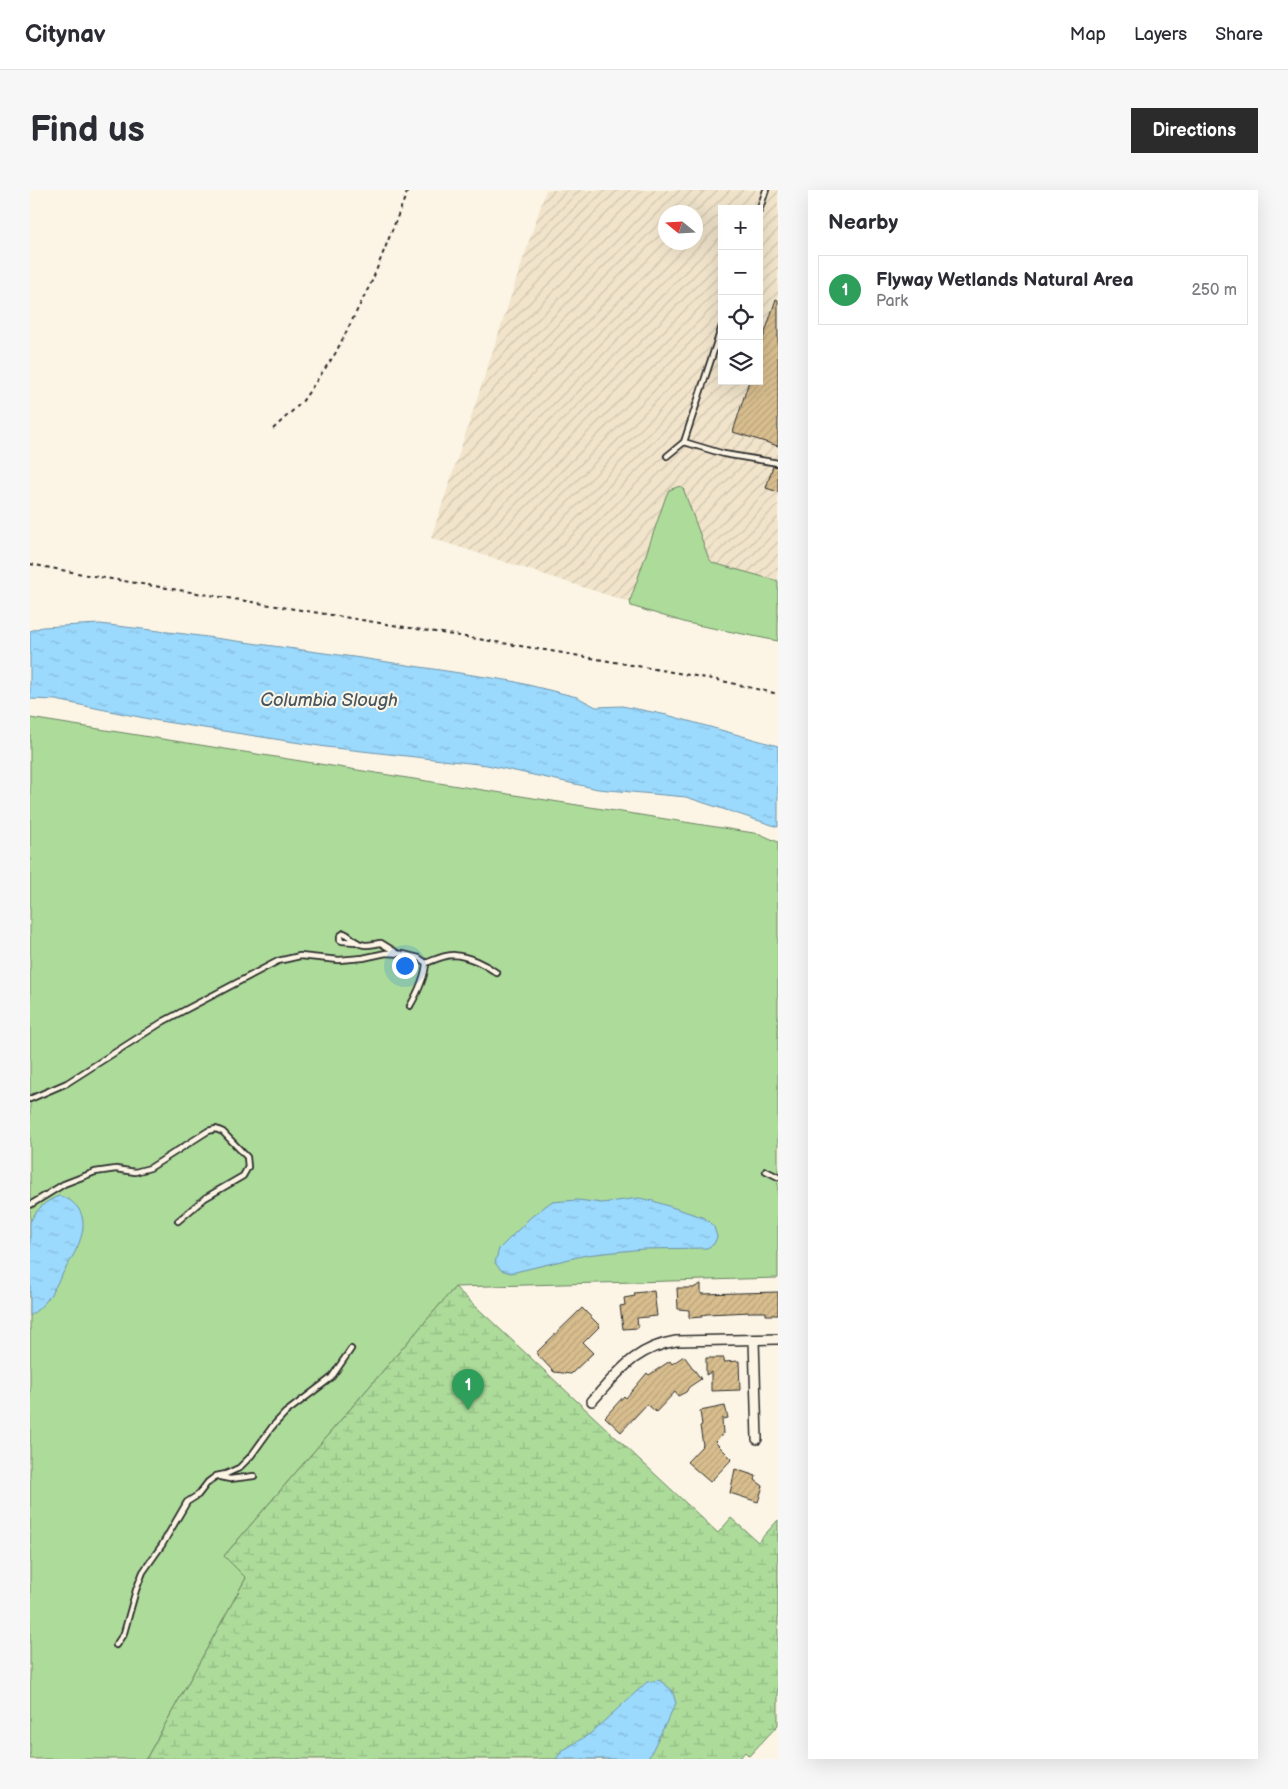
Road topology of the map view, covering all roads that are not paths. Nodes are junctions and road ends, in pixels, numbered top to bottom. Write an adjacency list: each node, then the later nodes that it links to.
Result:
1 (766, 190): 2 (lane)
2 (761, 205)
3 (718, 338): 4 (lane)
4 (684, 442): 5 (lane); 6 (lane)
5 (667, 456)
6 (778, 464)
7 (356, 942): 8 (lane)
8 (398, 954): 9 (lane); 12 (lane)
9 (426, 963): 10 (lane); 11 (lane)
10 (497, 973)
11 (410, 1006)
12 (30, 1099)
13 (766, 1171): 14 (lane)
14 (778, 1177)
15 (30, 1205): 16 (lane)
16 (178, 1221)
17 (778, 1339): 18 (street)
18 (754, 1340): 20 (street); 21 (street)
19 (351, 1349): 22 (lane)
20 (592, 1401)
21 (757, 1439)
22 (216, 1476): 23 (lane); 24 (lane)
23 (254, 1476)
24 (116, 1645)

